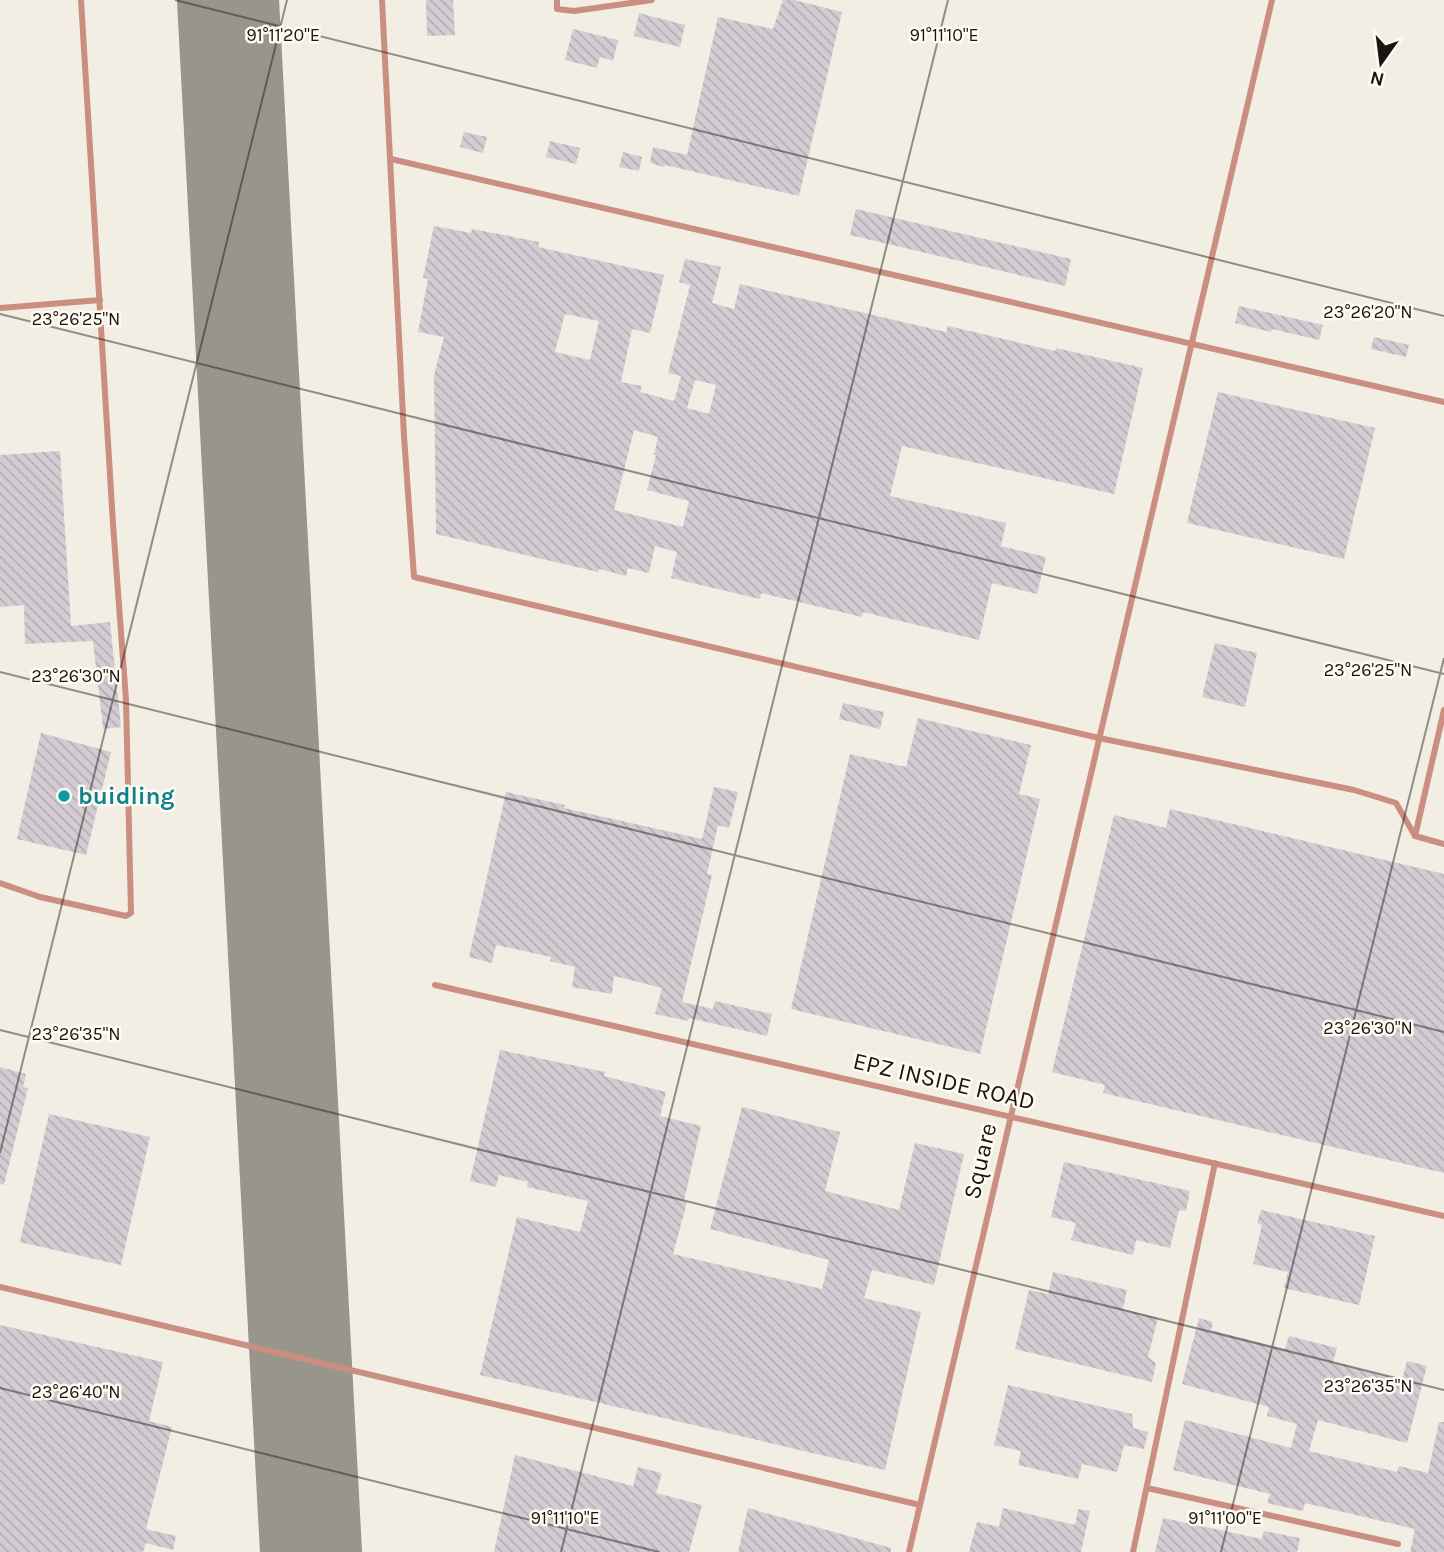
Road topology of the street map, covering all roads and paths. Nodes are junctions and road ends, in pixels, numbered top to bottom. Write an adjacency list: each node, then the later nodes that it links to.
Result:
1 (81, 0): 7 (lane)
2 (382, 0): 6 (lane)
3 (557, 0): 4 (lane)
4 (652, 0)
5 (1272, 0): 9 (lane, Square)
6 (391, 159): 9 (lane); 12 (lane)
7 (100, 300): 8 (lane); 15 (lane)
8 (0, 308)
9 (1191, 344): 10 (lane); 12 (lane, Square)
10 (1444, 402)
11 (1444, 710): 13 (lane)
12 (1099, 738): 13 (lane); 17 (lane, Square)
13 (1415, 835): 14 (lane)
14 (1444, 844)
15 (0, 883)
16 (435, 985): 17 (lane, EPZ INSIDE ROAD)
17 (1011, 1116): 18 (lane, EPZ INSIDE ROAD); 22 (lane, Square)
18 (1214, 1163): 19 (lane, EPZ INSIDE ROAD); 21 (lane)
19 (1444, 1216)
20 (0, 1287): 22 (lane)
21 (1147, 1488): 23 (lane); 25 (lane)
22 (919, 1504): 24 (lane, Square)
23 (1398, 1544)
24 (909, 1552)
25 (1133, 1552)

